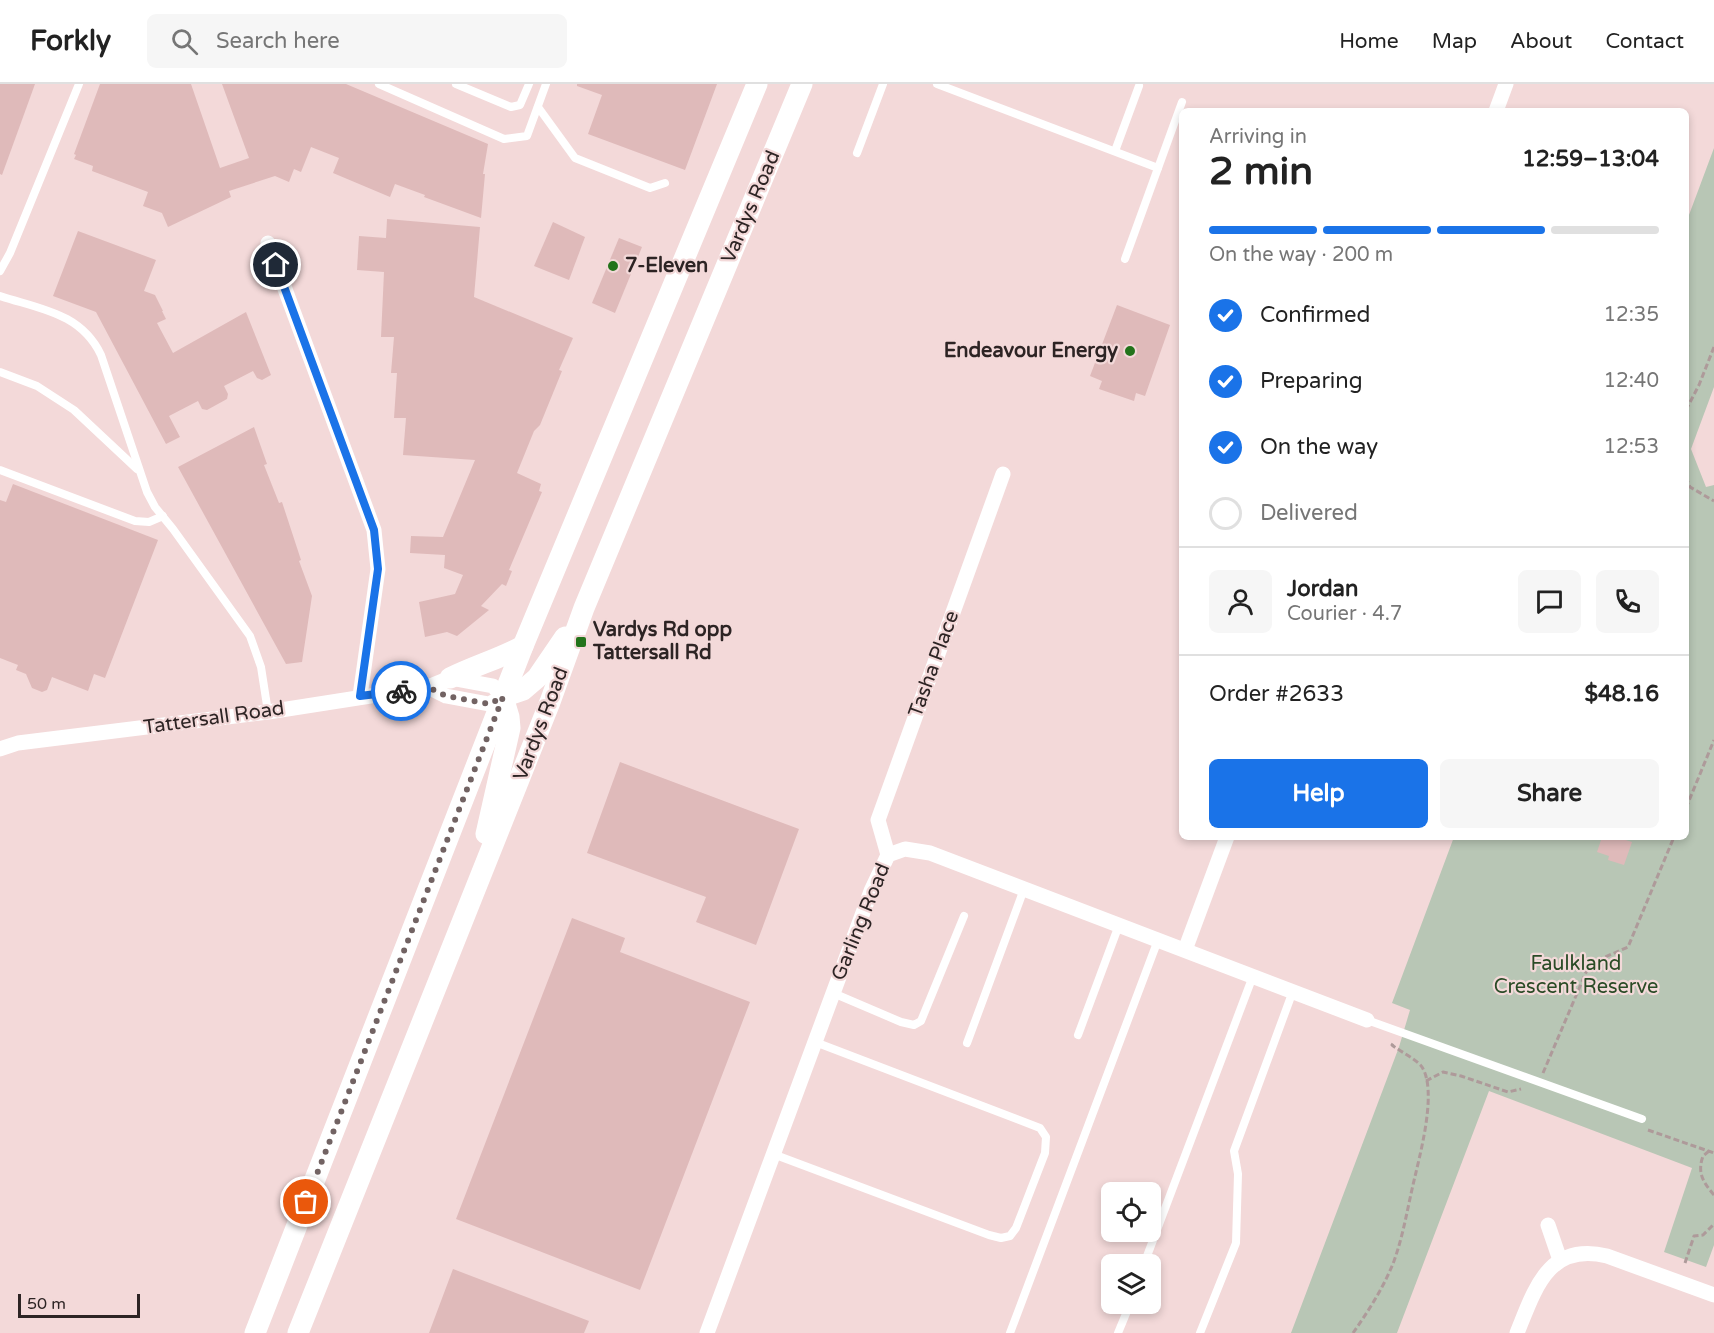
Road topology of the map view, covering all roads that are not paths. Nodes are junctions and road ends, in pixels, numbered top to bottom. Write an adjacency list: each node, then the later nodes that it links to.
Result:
1 (79, 84): 23 (lane)
2 (379, 84): 13 (lane)
3 (456, 84): 4 (lane)
4 (529, 84)
5 (546, 84): 13 (lane)
6 (757, 84): 31 (main road)
7 (802, 84): 30 (main road, Vardys Road)
8 (883, 84): 18 (lane)
9 (937, 84): 17 (lane)
10 (1506, 84): 15 (street)
11 (1139, 86): 17 (lane)
12 (1182, 102): 14 (lane)
13 (538, 107): 20 (lane)
14 (1180, 108)
15 (1497, 108)
16 (1179, 110): 19 (lane)
17 (1115, 151): 19 (lane)
18 (857, 153)
19 (1158, 168): 22 (lane)
20 (665, 183)
21 (268, 243): 34 (street)
22 (1125, 259)
23 (0, 271)
24 (0, 296): 27 (lane)
25 (0, 372): 27 (lane)
26 (0, 470): 29 (lane)
27 (138, 470): 29 (lane)
28 (1004, 474): 39 (street, Tasha Place)
29 (163, 516): 36 (lane)
30 (584, 608): 35 (main road); 41 (main road, Vardys Road)
31 (523, 646): 32 (main road); 35 (main road)
32 (450, 678): 33 (street, Tattersall Road); 35 (street)
33 (428, 687): 34 (street, Tattersall Road); 35 (street, Tattersall Road)
34 (360, 696): 36 (street, Tattersall Road)
35 (503, 697): 41 (main road); 60 (main road)
36 (268, 712): 37 (street, Tattersall Road)
37 (0, 749)
38 (1226, 840): 45 (street)
39 (888, 855): 40 (street, Garling Road); 48 (street, Garling Road)
40 (1024, 889): 43 (street, Garling Road); 52 (lane)
41 (471, 901): 61 (main road, Vardys Road)
42 (964, 916): 48 (lane)
43 (1119, 925): 44 (street, Garling Road); 50 (lane)
44 (1158, 940): 45 (street, Garling Road); 63 (lane)
45 (1185, 950): 46 (street, Garling Road)
46 (1253, 976): 47 (street, Garling Road); 56 (lane)
47 (1293, 992): 49 (street, Garling Road); 65 (lane)
48 (833, 993): 51 (street, Garling Road)
49 (1366, 1020): 53 (lane)
50 (1078, 1035)
51 (815, 1042): 54 (street, Garling Road); 54 (lane)
52 (967, 1043)
53 (1642, 1119)
54 (773, 1154): 62 (street, Garling Road)
55 (1548, 1225): 57 (street)
56 (1148, 1254)
57 (1560, 1260): 58 (street); 66 (street)
58 (1714, 1296)
59 (1126, 1314): 64 (lane)
60 (255, 1333)
61 (298, 1333)
62 (706, 1333)
63 (1010, 1333)
64 (1119, 1333)
65 (1200, 1333)
66 (1517, 1333)

